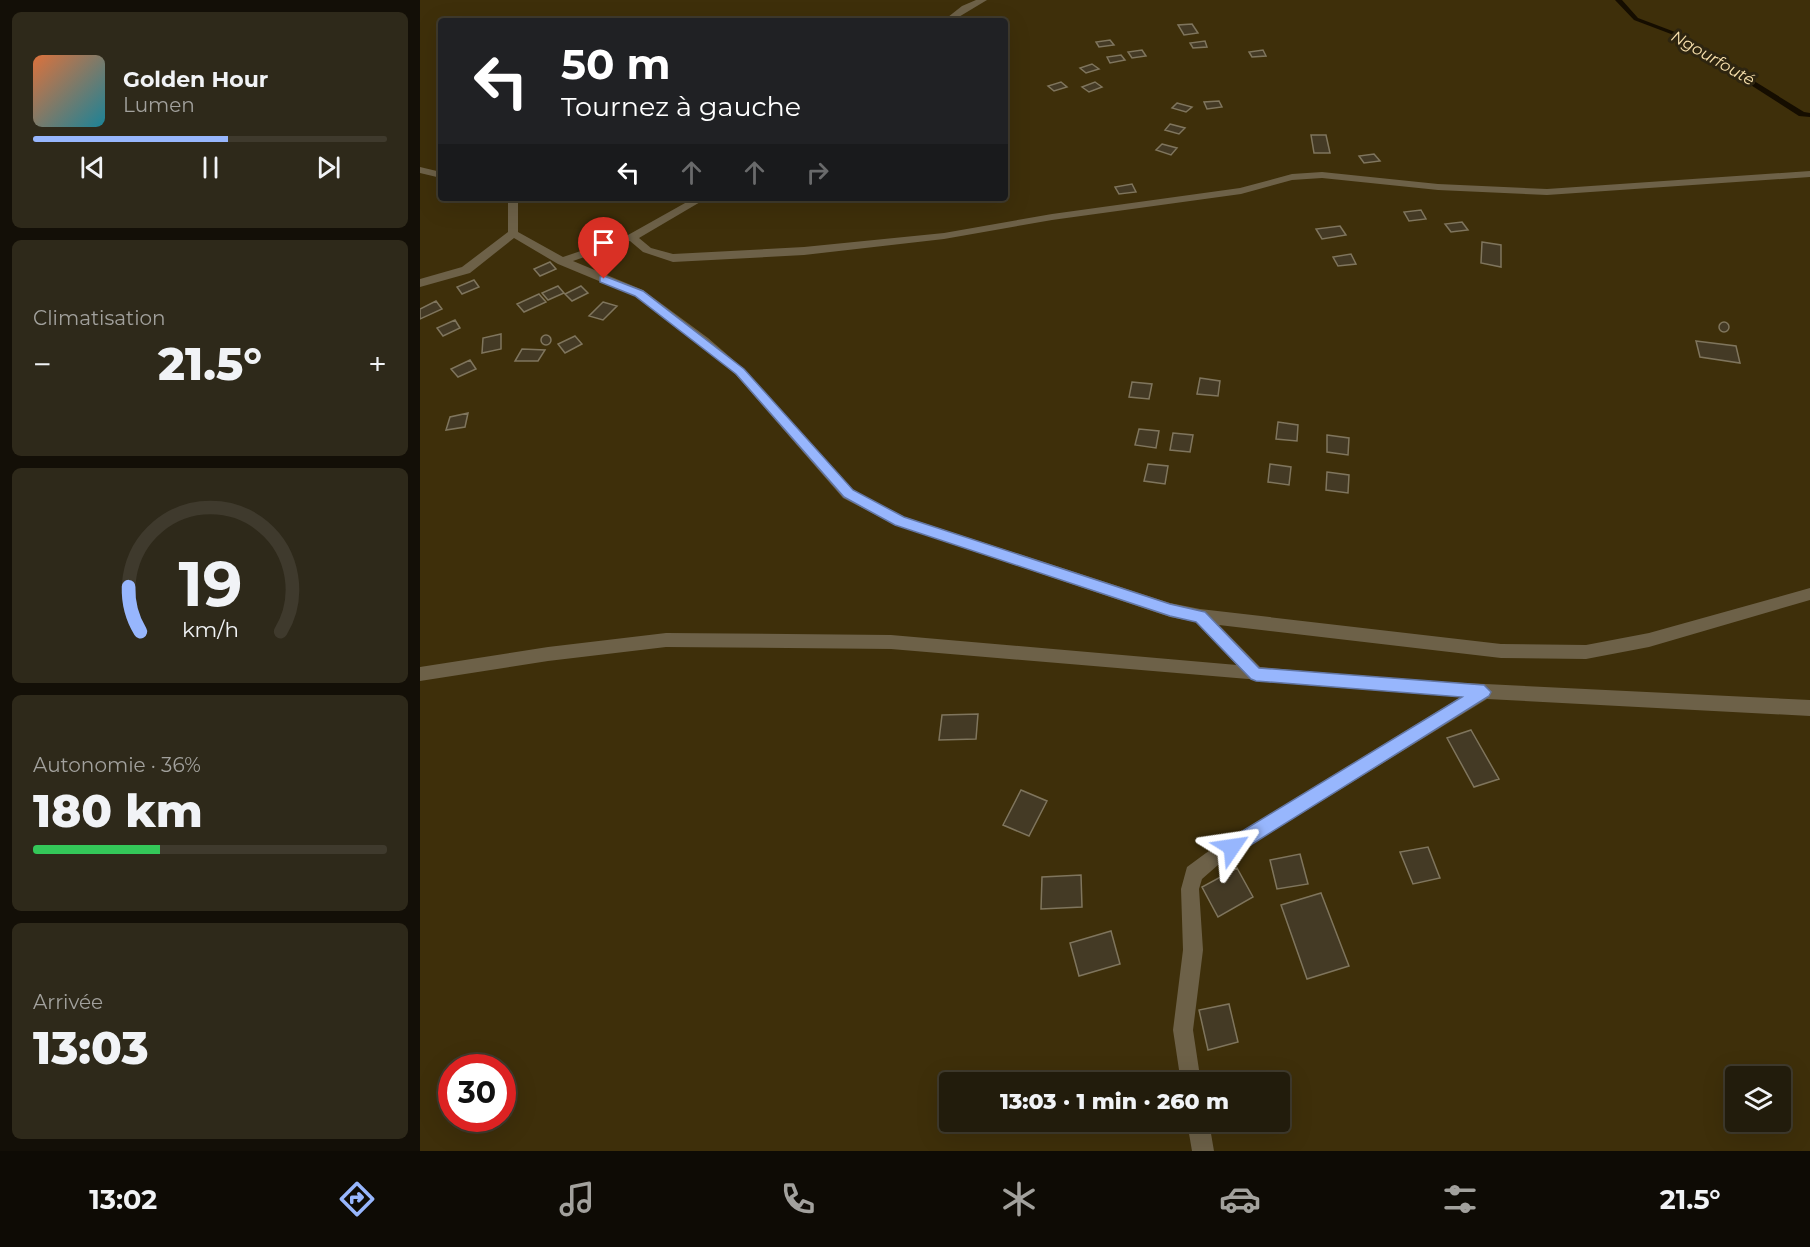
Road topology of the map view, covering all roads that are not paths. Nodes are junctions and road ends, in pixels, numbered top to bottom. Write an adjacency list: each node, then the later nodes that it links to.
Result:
1 (983, 0): 2 (street)
2 (951, 18)
3 (420, 170): 4 (street)
4 (438, 174)
5 (1810, 174): 9 (street)
6 (512, 201): 8 (street)
7 (697, 201): 9 (street)
8 (513, 233): 10 (street); 11 (street)
9 (632, 237): 10 (street)
10 (562, 261): 13 (street)
11 (420, 283)
12 (1810, 594): 13 (street)
13 (1200, 616): 15 (street)
14 (420, 674): 15 (street)
15 (1256, 674): 16 (street)
16 (1484, 692): 17 (street); 18 (street)
17 (1810, 708)
18 (1189, 1072)
19 (1200, 1132): 20 (street)
20 (1203, 1151)

